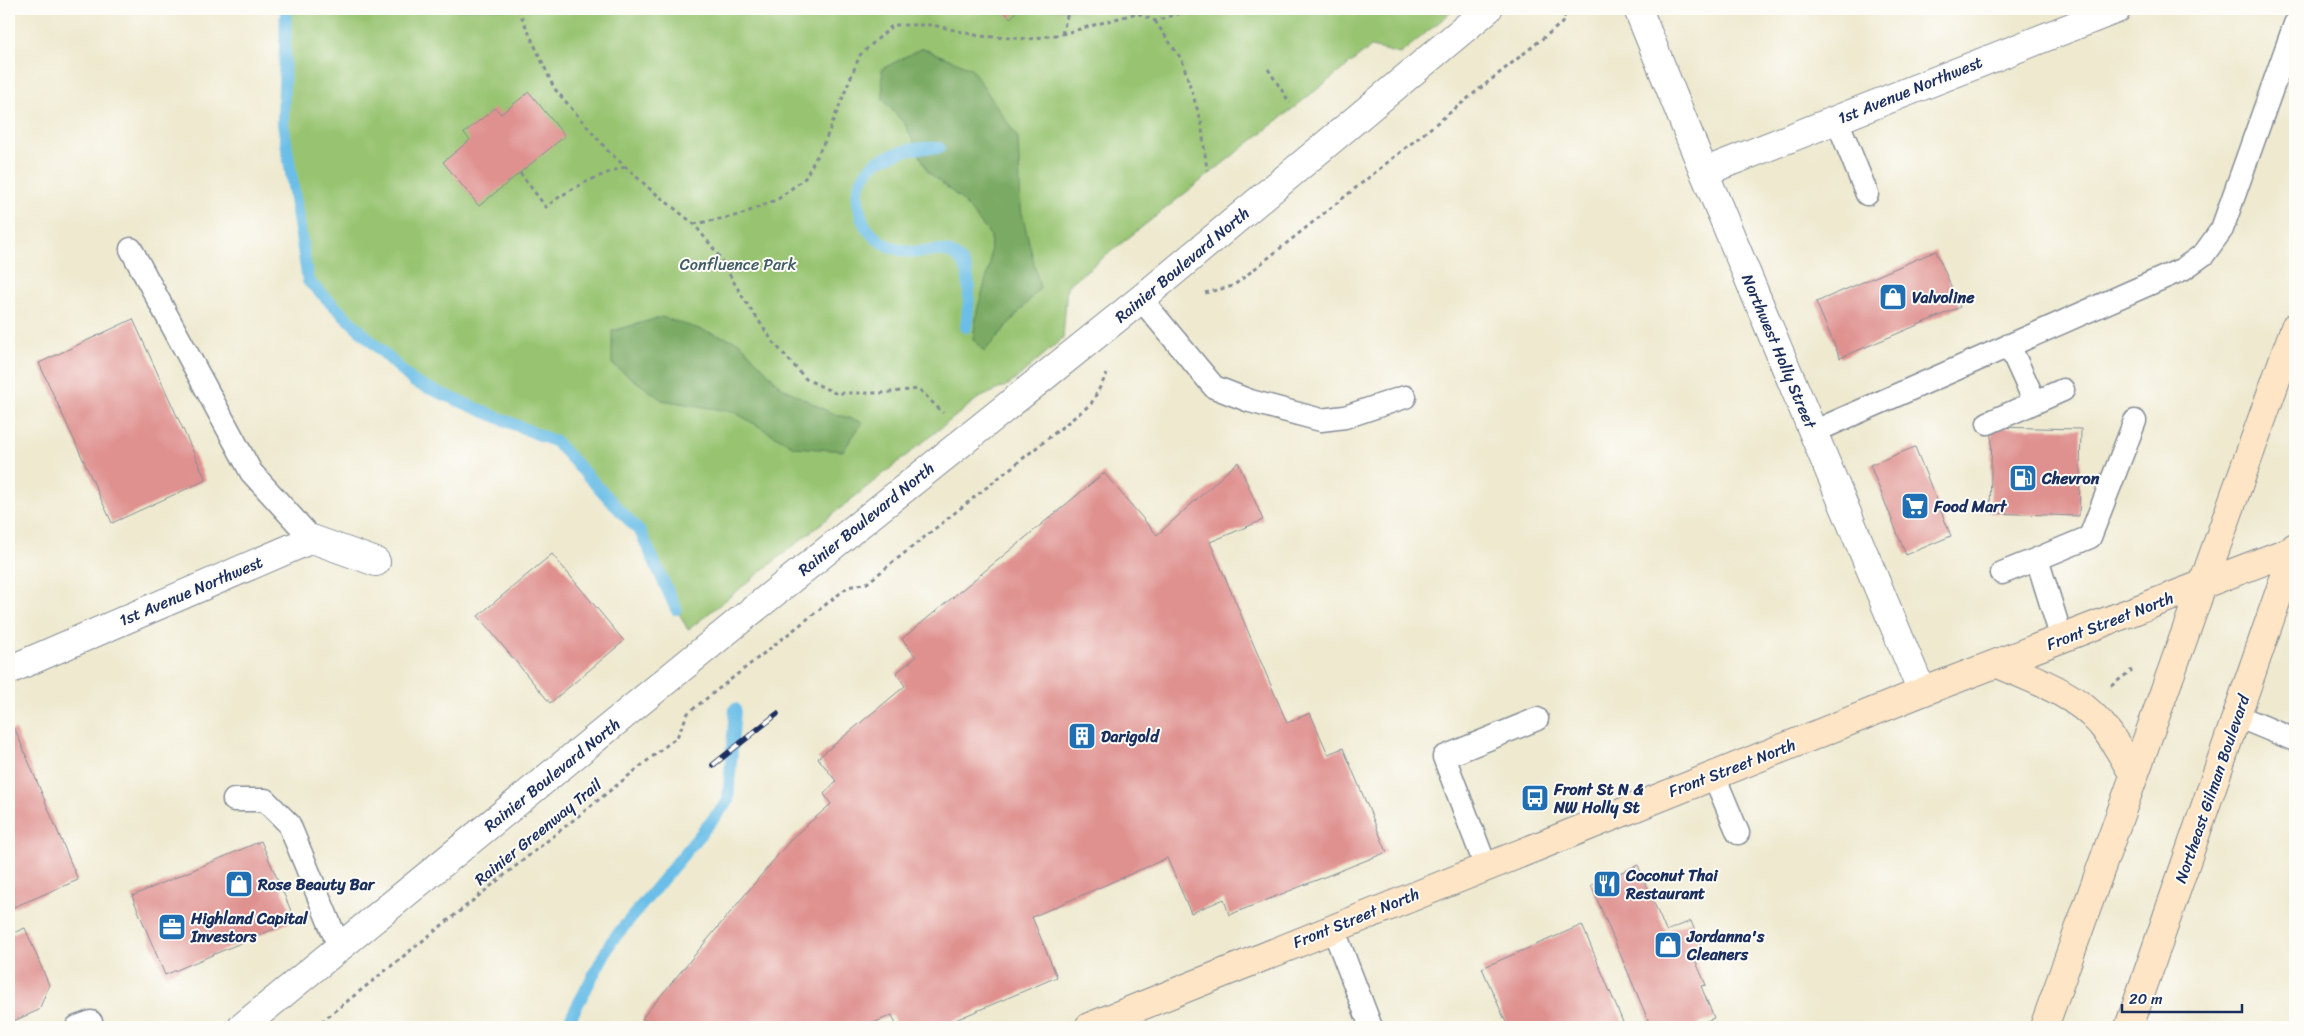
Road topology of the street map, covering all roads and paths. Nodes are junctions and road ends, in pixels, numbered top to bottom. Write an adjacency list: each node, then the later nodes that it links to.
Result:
1 (518, 9): 13 (path)
2 (1070, 9): 9 (path)
3 (1488, 9): 20 (street, Rainier Boulevard North)
4 (1638, 9): 15 (street, Northwest Holly Street)
5 (2117, 9): 12 (street, 1st Avenue Northwest)
6 (1187, 11): 7 (path)
7 (1155, 21): 9 (path); 14 (path)
8 (2295, 24): 22 (lane)
9 (1062, 34): 18 (path)
10 (1268, 69): 11 (path)
11 (1290, 103)
12 (1837, 120): 15 (street, 1st Avenue Northwest); 17 (lane)
13 (626, 167): 16 (path); 18 (path)
14 (1207, 170)
15 (1704, 172): 28 (street, Northwest Holly Street)
16 (520, 173)
17 (1868, 194)
18 (694, 224): 29 (path)
19 (131, 249): 30 (lane)
20 (1141, 299): 24 (lane); 29 (street, Rainier Boulevard North)
21 (2295, 327): 35 (main road)
22 (2009, 345): 25 (lane); 28 (lane)
23 (2063, 390): 25 (lane)
24 (1405, 397)
25 (2035, 402): 27 (lane)
26 (2135, 421): 32 (lane)
27 (1988, 423)
28 (1812, 432): 42 (street, Northwest Holly Street)
29 (969, 438): 52 (street, Rainier Boulevard North)
30 (312, 539): 33 (street); 39 (street, 1st Avenue Northwest)
31 (2295, 549): 35 (main road, Front Street North); 43 (main road, Northeast Gilman Boulevard)
32 (2037, 559): 34 (lane); 36 (lane)
33 (376, 562)
34 (2002, 572)
35 (2203, 585): 36 (main road, Front Street North); 47 (main road)
36 (2062, 639): 38 (main road, Front Street North)
37 (768, 650): 56 (path, Rainier Greenway Trail)
38 (1998, 664): 42 (main road, Front Street North); 47 (main road)
39 (9, 670)
40 (2132, 670): 41 (path)
41 (2110, 686)
42 (1922, 692): 46 (main road, Front Street North)
43 (2237, 716): 45 (lane); 60 (main road, Northeast Gilman Boulevard)
44 (1538, 718): 50 (lane)
45 (2295, 740)
46 (1714, 776): 49 (lane); 50 (main road, Front Street North)
47 (2134, 776): 59 (main road)
48 (234, 800): 52 (lane)
49 (1738, 834)
50 (1486, 867): 51 (main road, Front Street North)
51 (1333, 928): 57 (main road, Front Street North); 58 (lane)
52 (340, 949): 55 (street, Rainier Boulevard North)
53 (76, 1027): 54 (lane)
54 (94, 1027)
55 (242, 1027)
56 (315, 1027)
57 (1088, 1027)
58 (1371, 1027)
59 (2044, 1027)
60 (2129, 1027)

